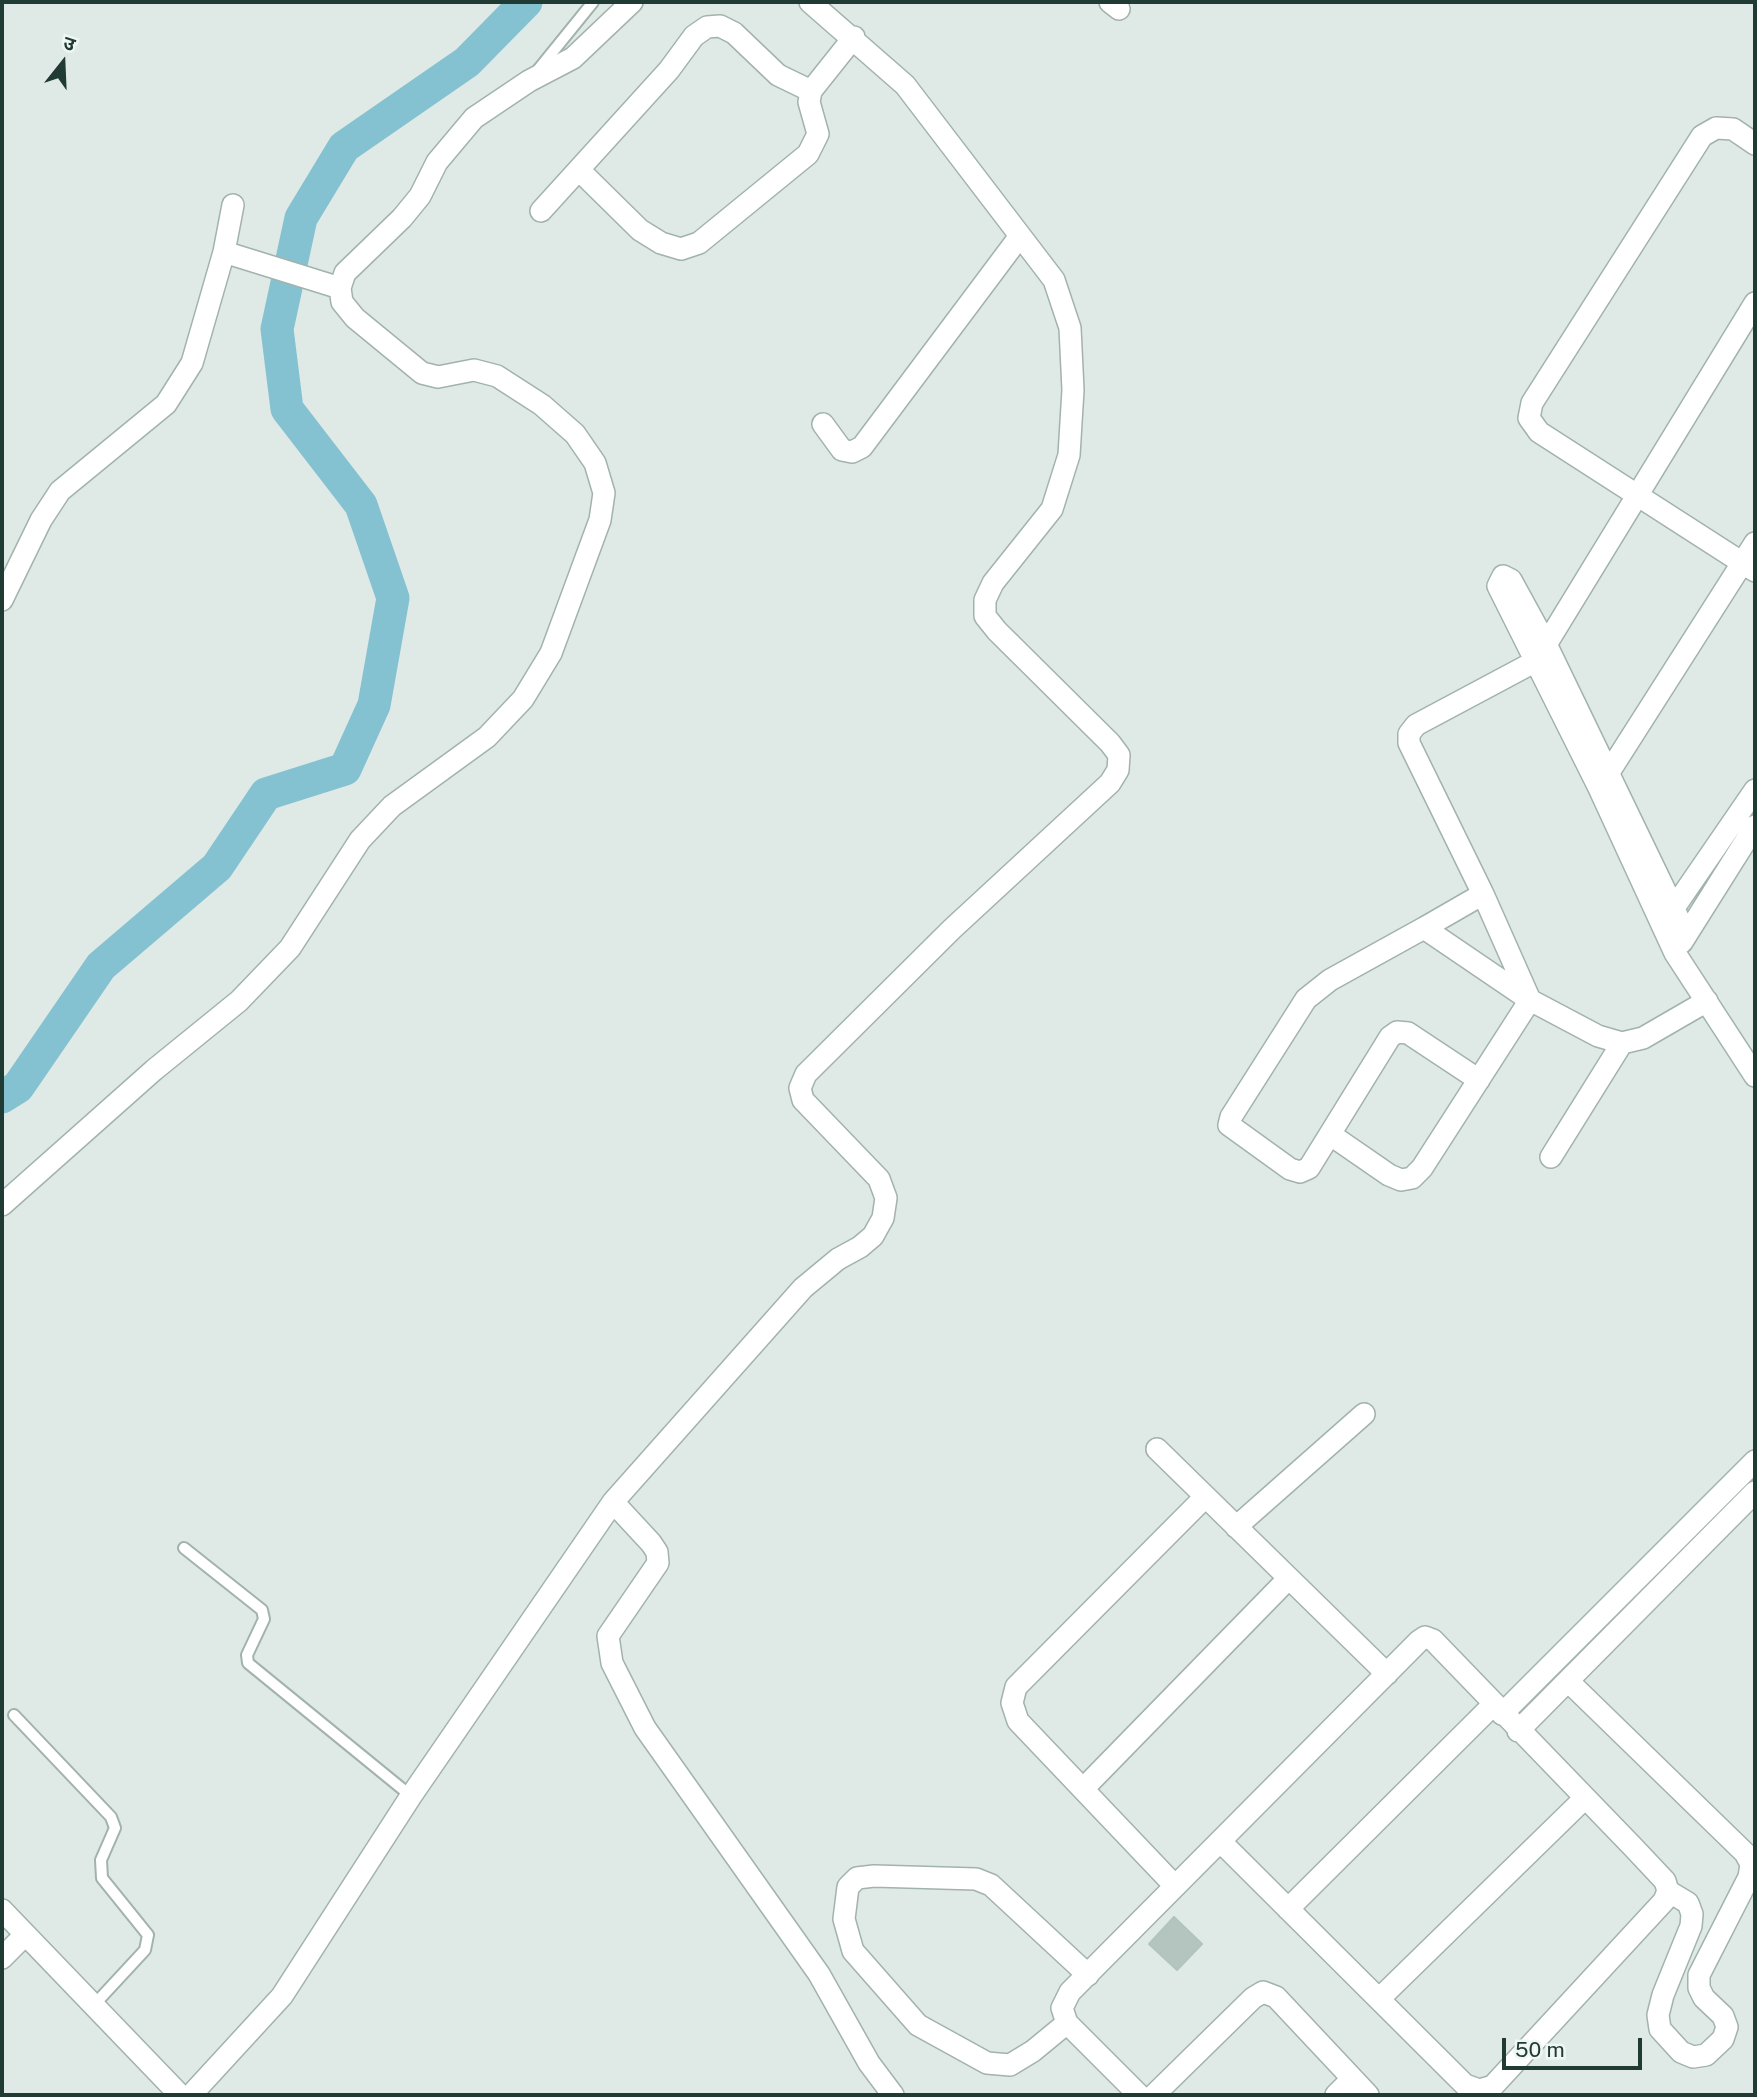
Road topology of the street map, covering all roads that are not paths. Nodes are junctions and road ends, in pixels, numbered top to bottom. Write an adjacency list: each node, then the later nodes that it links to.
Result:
1 (593, 2): 5 (lane)
2 (632, 2): 5 (street)
3 (818, 4): 4 (street)
4 (853, 37): 6 (street); 11 (street)
5 (529, 80): 13 (street)
6 (811, 91): 8 (street); 8 (street)
7 (1755, 144): 16 (street)
8 (579, 170): 10 (street)
9 (233, 205): 12 (street)
10 (541, 211)
11 (1020, 236): 15 (street); 42 (street)
12 (224, 252): 13 (street); 19 (street)
13 (336, 287): 36 (street)
14 (1755, 303): 16 (street)
15 (823, 424)
16 (1638, 497): 18 (street); 20 (street)
17 (1755, 543): 18 (street)
18 (1749, 567): 21 (street)
19 (2, 600)
20 (1541, 652): 21 (street); 24 (street)
21 (1604, 780): 25 (street)
22 (1755, 790): 25 (street)
23 (1755, 826): 27 (street)
24 (1483, 894): 26 (street); 29 (street)
25 (1668, 917): 27 (street); 28 (street)
26 (1424, 928): 29 (street); 34 (street)
27 (1686, 934): 28 (street)
28 (1675, 953): 30 (street)
29 (1530, 1000): 31 (street); 33 (street)
30 (1707, 1001): 31 (street); 32 (street)
31 (1622, 1043): 35 (street)
32 (1755, 1076)
33 (1479, 1080): 34 (street); 34 (street)
34 (1331, 1135)
35 (1551, 1157)
36 (2, 1205)
37 (1364, 1414): 43 (street)
38 (1157, 1449): 41 (street)
39 (1755, 1461): 48 (street)
40 (1755, 1492): 47 (street)
41 (1205, 1497): 43 (street); 51 (street)
42 (613, 1502): 52 (street); 68 (street)
43 (1236, 1527): 45 (street)
44 (184, 1548): 52 (lane)
45 (1289, 1578): 46 (street); 51 (street)
46 (1387, 1674): 48 (street); 54 (street)
47 (1568, 1681): 50 (street); 56 (street)
48 (1498, 1710): 50 (street); 57 (street)
49 (14, 1715): 63 (lane)
50 (1518, 1731): 53 (street)
51 (1083, 1789): 55 (street)
52 (411, 1796): 67 (street)
53 (1585, 1798): 56 (street); 62 (street)
54 (1220, 1841): 55 (street); 57 (street)
55 (1175, 1886): 61 (street)
56 (1668, 1891): 62 (street)
57 (1288, 1909): 62 (street)
58 (2, 1910): 59 (street)
59 (25, 1935): 60 (street); 63 (street)
60 (2, 1958)
61 (1088, 1975): 64 (street); 64 (street)
62 (1380, 1998)
63 (94, 2005): 66 (street)
64 (1067, 2023): 69 (street)
65 (1352, 2079): 70 (street); 71 (street); 72 (street)
66 (180, 2095)
67 (191, 2095)
68 (893, 2095)
69 (1139, 2095)
70 (1154, 2095)
71 (1336, 2095)
72 (1368, 2095)

